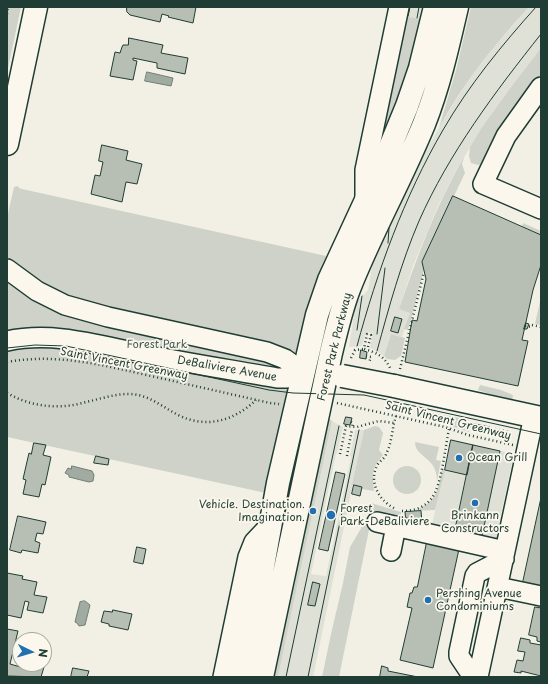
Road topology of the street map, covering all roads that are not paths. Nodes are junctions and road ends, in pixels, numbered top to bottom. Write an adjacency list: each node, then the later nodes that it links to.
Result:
1 (36, 7): 6 (main road)
2 (399, 7): 7 (street)
3 (435, 7): 7 (main road, Forest Park Parkway)
4 (457, 7): 11 (main road, Forest Park Parkway)
5 (541, 87): 8 (street)
6 (7, 144)
7 (365, 202): 12 (main road, Forest Park Parkway)
8 (541, 209)
9 (7, 269): 12 (street, DeBaliviere Avenue)
10 (7, 341): 12 (street, DeBaliviere Avenue)
11 (340, 370): 12 (main road, DeBaliviere Avenue); 13 (main road, DeBaliviere Avenue, bridge); 23 (main road, Forest Park Parkway)
12 (304, 373): 15 (main road, Forest Park Parkway)
13 (538, 417): 18 (street)
14 (377, 522): 16 (street)
15 (271, 524): 21 (street); 22 (main road, Forest Park Parkway)
16 (396, 526): 17 (street); 18 (street)
17 (390, 551)
18 (504, 555): 19 (street); 24 (street)
19 (498, 587): 20 (street); 25 (street)
20 (541, 596)
21 (223, 677)
22 (243, 677)
23 (262, 677)
24 (473, 677)
25 (478, 677)

